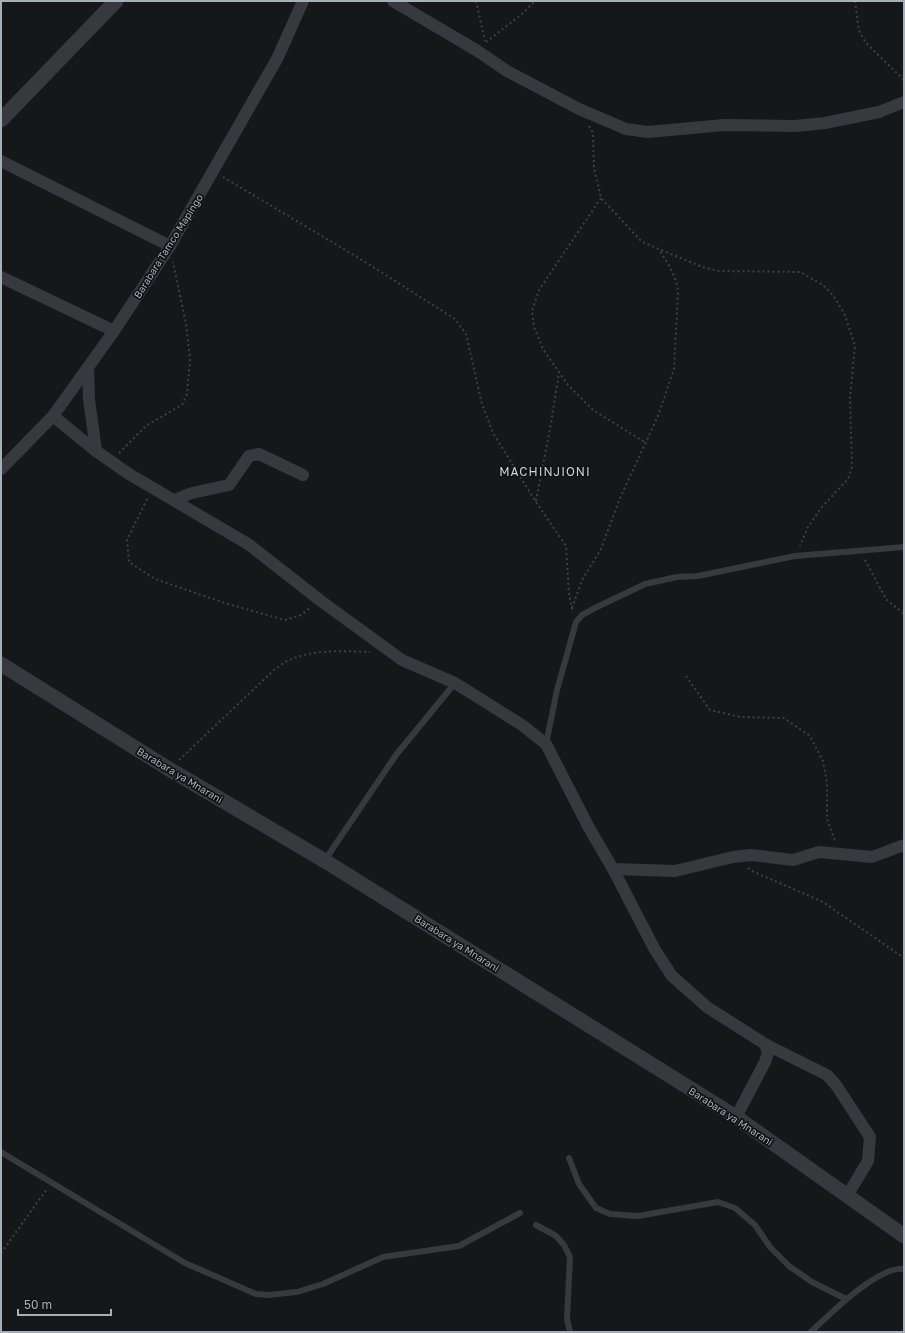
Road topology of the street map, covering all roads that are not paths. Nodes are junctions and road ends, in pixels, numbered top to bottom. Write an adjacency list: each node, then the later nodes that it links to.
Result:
1 (116, 1): 5 (street)
2 (303, 1): 7 (street, Barabara Tamco Mapingo)
3 (393, 1): 4 (street)
4 (904, 102)
5 (1, 120)
6 (1, 161): 7 (street)
7 (170, 246): 9 (street, Barabara Tamco Mapingo)
8 (1, 277): 9 (street)
9 (114, 331): 10 (street, Barabara Tamco Mapingo)
10 (88, 368): 11 (street, Barabara Tamco Mapingo); 12 (street)
11 (53, 416): 12 (street); 13 (street, Barabara Tamco Mapingo)
12 (96, 451): 15 (street)
13 (1, 469)
14 (303, 475): 15 (street)
15 (174, 500): 18 (street)
16 (904, 547): 19 (lane)
17 (1, 664): 21 (street, Barabara ya Mnarani)
18 (456, 683): 19 (street); 21 (lane)
19 (546, 744): 22 (street)
20 (904, 846): 22 (street)
21 (325, 861): 24 (street, Barabara ya Mnarani)
22 (613, 869): 23 (street)
23 (765, 1044): 24 (street); 27 (street)
24 (736, 1117): 27 (street, Barabara ya Mnarani)
25 (1, 1152): 28 (lane)
26 (569, 1158): 32 (lane)
27 (847, 1196): 30 (street, Barabara ya Mnarani)
28 (520, 1213)
29 (536, 1225): 33 (lane)
30 (904, 1236)
31 (904, 1269): 32 (lane)
32 (846, 1299): 34 (lane)
33 (570, 1332)
34 (811, 1332)

